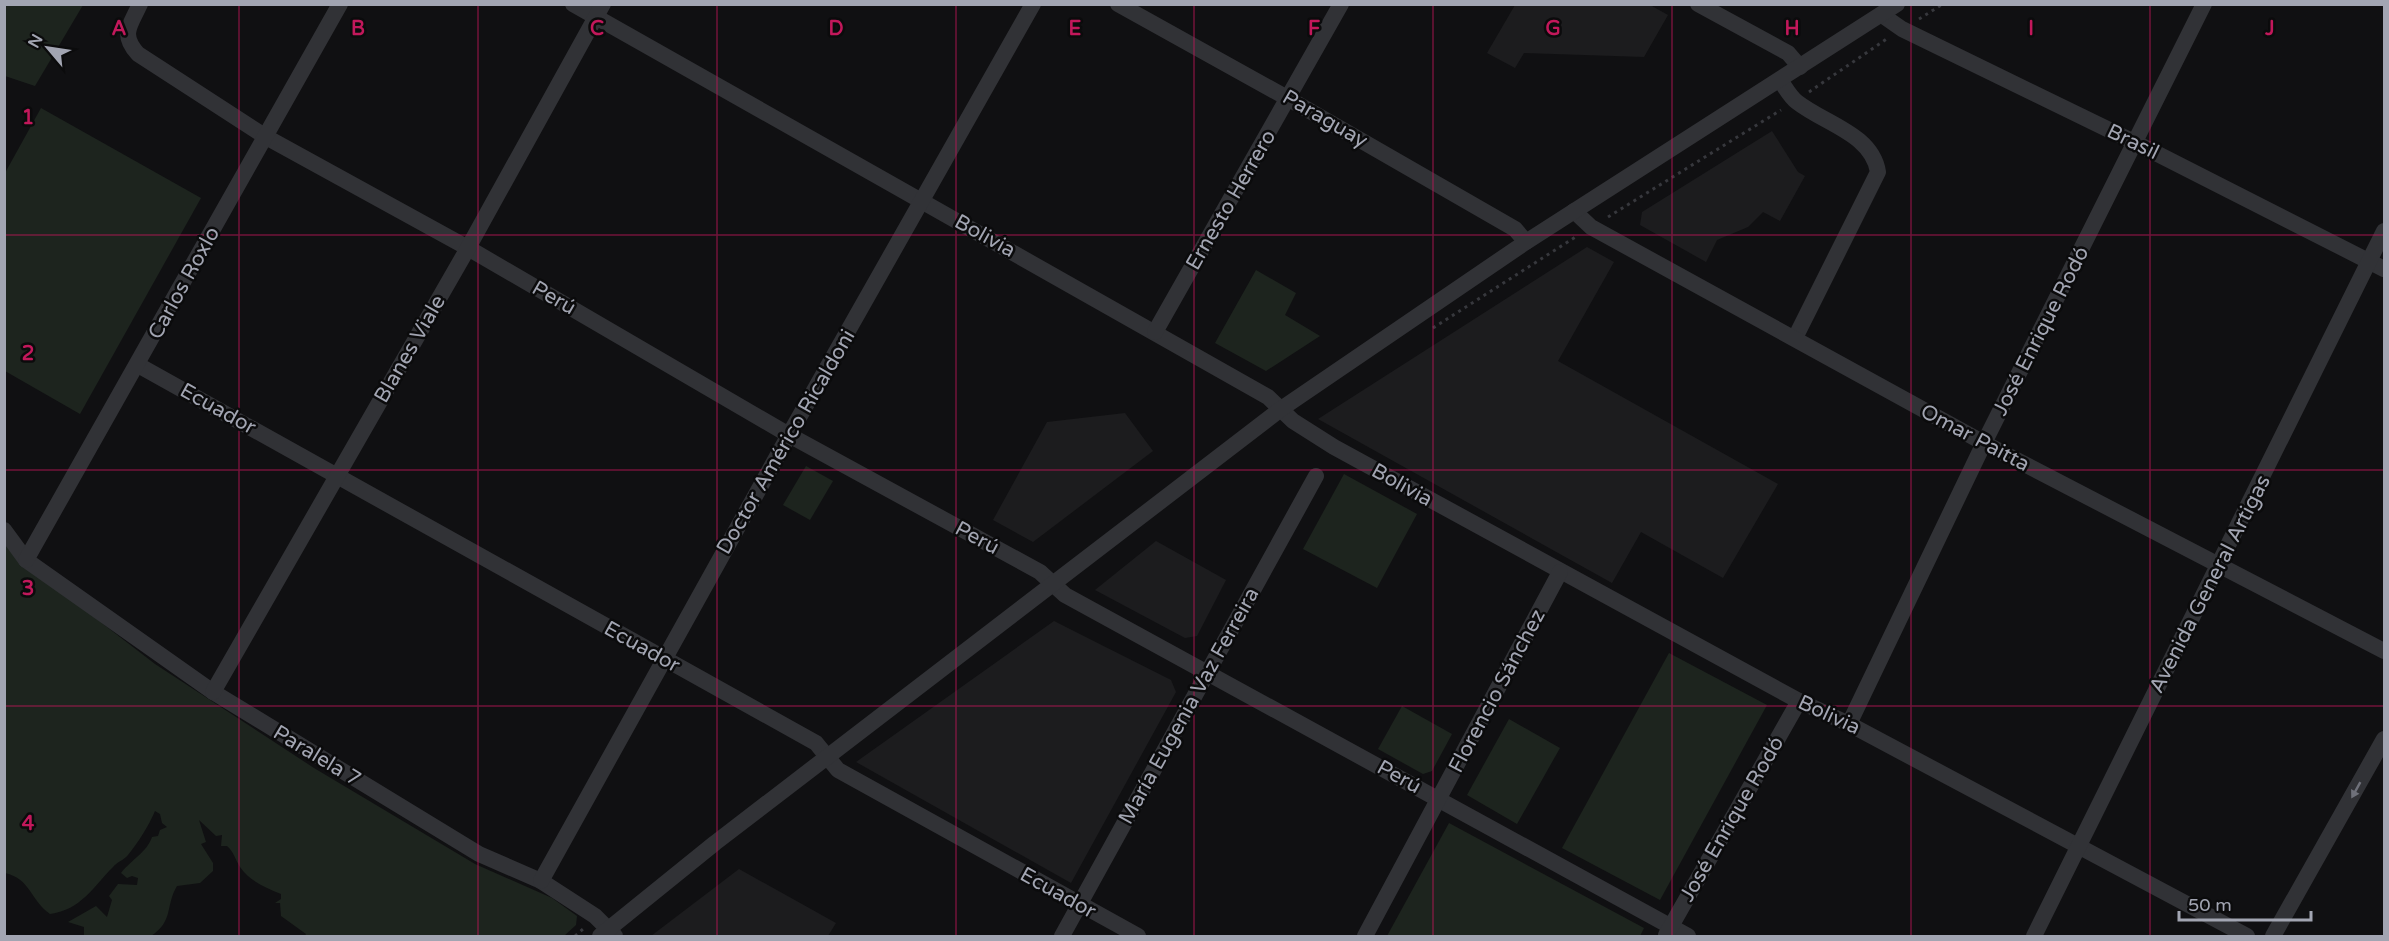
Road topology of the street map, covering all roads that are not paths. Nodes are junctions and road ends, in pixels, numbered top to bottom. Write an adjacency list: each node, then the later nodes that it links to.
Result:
1 (140, 4): 15 (street, Perú)
2 (340, 4): 15 (street, Carlos Roxlo)
3 (573, 4): 10 (street, Bolivia)
4 (1033, 4): 17 (street, Doctor Américo Ricaldoni)
5 (1118, 4): 14 (street, Paraguay)
6 (1341, 4): 14 (street, Ernesto Herrero)
7 (1698, 4): 12 (street)
8 (1898, 4): 11 (street)
9 (2204, 4): 16 (street, José Enrique Rodó)
10 (600, 11): 17 (street, Bolivia); 21 (street, Blanes Viale)
11 (1882, 15): 12 (street); 16 (street, Brasil)
12 (1800, 67): 13 (street)
13 (1780, 80): 18 (street); 24 (street)
14 (1289, 99): 20 (street, Paraguay); 23 (street, Ernesto Herrero)
15 (266, 137): 21 (street, Perú); 25 (street, Carlos Roxlo)
16 (2136, 143): 22 (street, Brasil); 28 (street, José Enrique Rodó)
17 (923, 201): 23 (street, Bolivia); 27 (street, Doctor Américo Ricaldoni)
18 (1574, 211): 20 (street); 24 (street, Omar Paitta)
19 (2385, 231): 22 (street, Avenida General Artigas)
20 (1526, 242): 26 (street)
21 (468, 248): 27 (street, Perú); 29 (street, Blanes Viale)
22 (2377, 265): 33 (street, Avenida General Artigas)
23 (1155, 332): 26 (street, Bolivia)
24 (1795, 338): 28 (street, Omar Paitta)
25 (138, 365): 29 (street, Ecuador); 32 (street, Carlos Roxlo)
26 (1281, 409): 34 (street, Bolivia); 35 (street)
27 (789, 435): 35 (street, Perú); 37 (street, Doctor Américo Ricaldoni)
28 (1984, 443): 33 (street, Omar Paitta); 41 (street, José Enrique Rodó)
29 (338, 475): 37 (street, Ecuador); 39 (street, Blanes Viale)
30 (1316, 476): 38 (street, María Eugenia Vaz Ferreira)
31 (4, 530): 32 (street, Paralela 7)
32 (26, 561): 39 (street, Paralela 7)
33 (2220, 566): 36 (street, Omar Paitta); 45 (street, Avenida General Artigas)
34 (1560, 572): 40 (street, Bolivia); 44 (street, Florencio Sánchez)
35 (1053, 584): 38 (street, Perú); 43 (street)
36 (2385, 651)
37 (663, 660): 43 (street, Ecuador); 46 (street, Doctor Américo Ricaldoni)
38 (1210, 673): 44 (street, Perú); 47 (street, María Eugenia Vaz Ferreira)
39 (213, 692): 46 (street, Paralela 7)
40 (1798, 701): 41 (street, Bolivia); 48 (street, José Enrique Rodó)
41 (1849, 724): 45 (street, Bolivia)
42 (2385, 739): 56 (street, one-way to 56)
43 (827, 757): 47 (street, Ecuador); 49 (street)
44 (1439, 799): 48 (street, Perú); 52 (street, Florencio Sánchez)
45 (2079, 845): 54 (street, Avenida General Artigas); 55 (street, Bolivia)
46 (540, 881): 49 (street, Paralela 7)
47 (1078, 905): 50 (street, María Eugenia Vaz Ferreira); 51 (street, Ecuador)
48 (1668, 932): 53 (street, Perú)
49 (608, 934)
50 (1062, 936)
51 (1138, 936)
52 (1365, 936)
53 (1688, 936)
54 (2034, 936)
55 (2247, 936)
56 (2273, 936)

